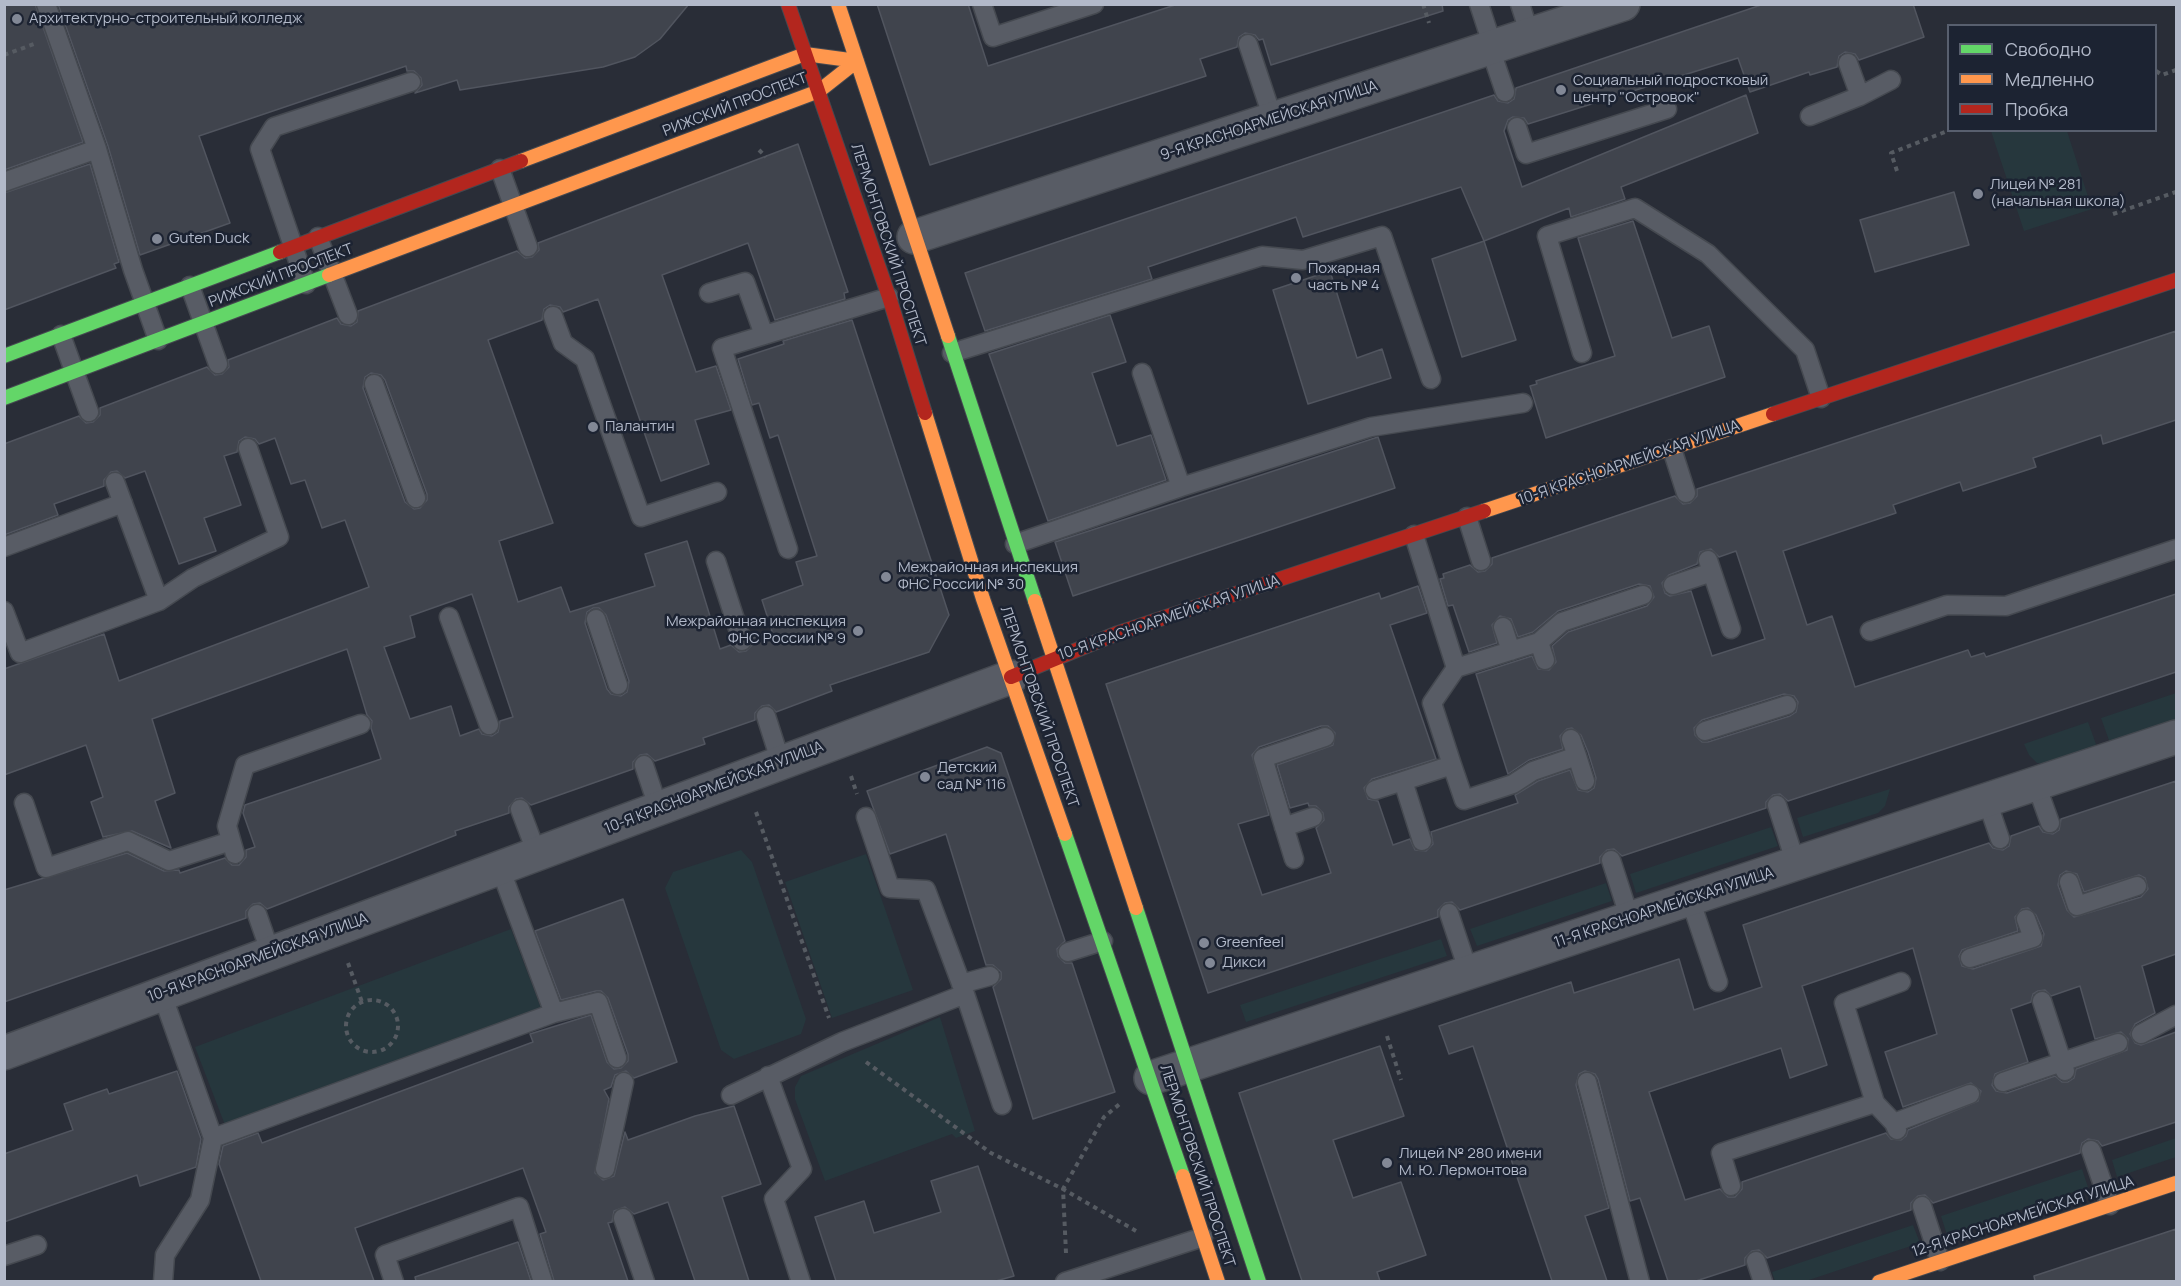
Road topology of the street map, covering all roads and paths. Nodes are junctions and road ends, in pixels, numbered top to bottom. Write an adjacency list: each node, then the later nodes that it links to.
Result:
1 (46, 4): 29 (lane)
2 (788, 4): 14 (main road, ЛЕРМОНТОВСКИЙ ПРОСПЕКТ)
3 (838, 4): 15 (main road, ЛЕРМОНТОВСКИЙ ПРОСПЕКТ)
4 (982, 4): 5 (lane)
5 (1094, 4)
6 (1424, 4): 10 (path)
7 (1479, 4): 13 (lane)
8 (1520, 4): 11 (lane)
9 (1623, 4): 11 (street, 9-Я КРАСНОАРМЕЙСКАЯ УЛИЦА)
10 (1429, 23)
11 (1530, 35): 13 (street, 9-Я КРАСНОАРМЕЙСКАЯ УЛИЦА)
12 (1248, 44): 26 (lane)
13 (1491, 47): 22 (lane); 26 (street, 9-Я КРАСНОАРМЕЙСКАЯ УЛИЦА)
14 (805, 54): 15 (main road, РИЖСКИЙ ПРОСПЕКТ); 21 (main road, ЛЕРМОНТОВСКИЙ ПРОСПЕКТ); 32 (main road, РИЖСКИЙ ПРОСПЕКТ)
15 (857, 61): 21 (main road, РИЖСКИЙ ПРОСПЕКТ); 39 (main road, ЛЕРМОНТОВСКИЙ ПРОСПЕКТ)
16 (1848, 63): 23 (lane)
17 (2176, 70): 18 (path)
18 (2157, 72)
19 (1891, 80): 23 (lane)
20 (411, 82): 41 (lane)
21 (819, 91): 36 (main road, РИЖСКИЙ ПРОСПЕКТ); 47 (main road, ЛЕРМОНТОВСКИЙ ПРОСПЕКТ)
22 (1505, 92)
23 (1860, 96): 25 (lane)
24 (1667, 110): 27 (lane)
25 (1810, 116)
26 (1273, 119): 39 (street, 9-Я КРАСНОАРМЕЙСКАЯ УЛИЦА)
27 (1517, 127)
28 (1947, 131): 33 (path)
29 (97, 149): 34 (lane); 48 (lane)
30 (758, 150): 31 (path)
31 (766, 157)
32 (500, 169): 36 (lane); 38 (main road, РИЖСКИЙ ПРОСПЕКТ)
33 (1897, 171)
34 (4, 182)
35 (2176, 192): 37 (path)
36 (514, 206): 40 (lane); 42 (main road, РИЖСКИЙ ПРОСПЕКТ)
37 (2113, 213)
38 (318, 237): 41 (main road, РИЖСКИЙ ПРОСПЕКТ); 42 (lane)
39 (914, 237): 56 (main road, ЛЕРМОНТОВСКИЙ ПРОСПЕКТ)
40 (528, 246)
41 (294, 247): 44 (lane); 45 (main road, РИЖСКИЙ ПРОСПЕКТ)
42 (333, 274): 44 (main road, РИЖСКИЙ ПРОСПЕКТ); 49 (lane)
43 (2176, 280): 64 (main road, 10-Я КРАСНОАРМЕЙСКАЯ УЛИЦА)
44 (306, 284): 51 (main road, РИЖСКИЙ ПРОСПЕКТ)
45 (190, 286): 48 (main road, РИЖСКИЙ ПРОСПЕКТ); 51 (lane)
46 (709, 293): 53 (lane)
47 (889, 297): 53 (lane); 98 (main road, ЛЕРМОНТОВСКИЙ ПРОСПЕКТ)
48 (145, 303): 52 (main road, РИЖСКИЙ ПРОСПЕКТ); 54 (lane)
49 (348, 315)
50 (553, 316): 71 (lane)
51 (203, 323): 54 (main road, РИЖСКИЙ ПРОСПЕКТ); 58 (lane)
52 (61, 334): 57 (main road, РИЖСКИЙ ПРОСПЕКТ); 59 (lane)
53 (764, 335): 79 (lane)
54 (158, 340): 59 (main road, РИЖСКИЙ ПРОСПЕКТ)
55 (1582, 352): 64 (lane)
56 (952, 353): 61 (lane); 77 (main road, ЛЕРМОНТОВСКИЙ ПРОСПЕКТ)
57 (4, 356)
58 (218, 364)
59 (75, 372): 63 (main road, РИЖСКИЙ ПРОСПЕКТ); 66 (lane)
60 (1142, 373): 70 (lane)
61 (1431, 380)
62 (374, 384): 73 (lane)
63 (4, 398)
64 (1821, 398): 68 (main road, 10-Я КРАСНОАРМЕЙСКАЯ УЛИЦА)
65 (1523, 403): 70 (lane)
66 (89, 412)
67 (248, 448): 85 (lane)
68 (1672, 449): 72 (lane); 75 (main road, 10-Я КРАСНОАРМЕЙСКАЯ УЛИЦА)
69 (115, 482): 74 (lane)
70 (1181, 487): 77 (lane)
71 (717, 492)
72 (1686, 493)
73 (416, 498)
74 (123, 503): 78 (lane); 85 (lane)
75 (1467, 517): 76 (main road, 10-Я КРАСНОАРМЕЙСКАЯ УЛИЦА); 82 (lane)
76 (1414, 535): 95 (main road, 10-Я КРАСНОАРМЕЙСКАЯ УЛИЦА); 97 (lane)
77 (1015, 544): 95 (main road, ЛЕРМОНТОВСКИЙ ПРОСПЕКТ)
78 (4, 547)
79 (788, 549)
80 (2176, 549): 91 (lane)
81 (716, 561): 92 (lane)
82 (1481, 561)
83 (1673, 585): 90 (lane)
84 (1643, 596): 93 (lane)
85 (159, 601): 86 (lane)
86 (4, 611)
87 (449, 616): 103 (lane)
88 (596, 620): 99 (lane)
89 (1503, 627): 94 (lane)
90 (1731, 629)
91 (1870, 631)
92 (742, 641)
93 (1539, 642): 94 (lane); 96 (lane)
94 (1511, 651): 97 (lane)
95 (1054, 657): 98 (main road, 10-Я КРАСНОАРМЕЙСКАЯ УЛИЦА); 159 (main road, ЛЕРМОНТОВСКИЙ ПРОСПЕКТ)
96 (1545, 660)
97 (1456, 668): 109 (lane)
98 (1011, 677): 107 (street, 10-Я КРАСНОАРМЕЙСКАЯ УЛИЦА); 138 (main road, ЛЕРМОНТОВСКИЙ ПРОСПЕКТ)
99 (618, 685)
100 (1787, 705): 104 (lane)
101 (766, 716): 107 (lane)
102 (361, 724): 115 (lane)
103 (489, 725)
104 (1705, 731)
105 (2176, 737): 112 (street, 11-Я КРАСНОАРМЕЙСКАЯ УЛИЦА)
106 (1325, 738): 123 (lane)
107 (782, 763): 118 (street, 10-Я КРАСНОАРМЕЙСКАЯ УЛИЦА)
108 (644, 765): 118 (lane)
109 (1452, 765): 110 (lane); 111 (lane)
110 (1403, 781): 113 (lane); 125 (lane)
111 (1585, 781)
112 (2036, 784): 114 (street, 11-Я КРАСНОАРМЕЙСКАЯ УЛИЦА); 122 (lane)
113 (1375, 790)
114 (1987, 801): 124 (lane); 129 (street, 11-Я КРАСНОАРМЕЙСКАЯ УЛИЦА)
115 (24, 803)
116 (1777, 805): 129 (lane)
117 (520, 809): 126 (lane)
118 (659, 810): 126 (street, 10-Я КРАСНОАРМЕЙСКАЯ УЛИЦА)
119 (756, 812): 155 (path)
120 (866, 817): 147 (lane)
121 (1313, 818): 123 (lane)
122 (2049, 823)
123 (1284, 827): 127 (lane)
124 (2000, 839)
125 (1422, 841)
126 (537, 854): 130 (street, 10-Я КРАСНОАРМЕЙСКАЯ УЛИЦА)
127 (1294, 859)
128 (1611, 860): 136 (lane)
129 (1796, 864): 133 (street, 11-Я КРАСНОАРМЕЙСКАЯ УЛИЦА)
130 (500, 868): 140 (street, 10-Я КРАСНОАРМЕЙСКАЯ УЛИЦА); 151 (lane)
131 (2069, 882): 132 (lane)
132 (2137, 885)
133 (1690, 899): 136 (street, 11-Я КРАСНОАРМЕЙСКАЯ УЛИЦА); 145 (lane)
134 (1449, 913): 143 (lane)
135 (257, 914): 140 (lane)
136 (1630, 919): 143 (street, 11-Я КРАСНОАРМЕЙСКАЯ УЛИЦА)
137 (2026, 919): 141 (lane)
138 (1103, 940): 139 (lane); 162 (main road, ЛЕРМОНТОВСКИЙ ПРОСПЕКТ)
139 (1068, 952)
140 (272, 954): 148 (street, 10-Я КРАСНОАРМЕЙСКАЯ УЛИЦА)
141 (1970, 958)
142 (348, 963): 150 (path)
143 (1468, 973): 159 (street, 11-Я КРАСНОАРМЕЙСКАЯ УЛИЦА)
144 (990, 976): 147 (lane)
145 (1718, 982)
146 (1901, 982): 170 (lane)
147 (963, 989): 155 (lane); 171 (lane)
148 (162, 994): 157 (street, 10-Я КРАСНОАРМЕЙСКАЯ УЛИЦА); 172 (lane)
149 (2042, 1001): 160 (lane)
150 (362, 1002): 150 (path)
151 (554, 1012): 158 (lane); 172 (lane)
152 (2176, 1015): 154 (lane)
153 (1386, 1033): 163 (path)
154 (2141, 1034)
155 (842, 1042): 161 (lane); 177 (path)
156 (2118, 1043): 160 (lane)
157 (4, 1053)
158 (617, 1059)
159 (1189, 1066): 162 (street, 11-Я КРАСНОАРМЕЙСКАЯ УЛИЦА); 194 (main road, ЛЕРМОНТОВСКИЙ ПРОСПЕКТ)
160 (2063, 1066): 166 (lane)
161 (768, 1076): 168 (lane); 191 (lane)
162 (1151, 1078): 181 (main road, ЛЕРМОНТОВСКИЙ ПРОСПЕКТ)
163 (1401, 1080)
164 (624, 1082): 174 (lane)
165 (1587, 1082): 195 (lane)
166 (2002, 1082)
167 (1970, 1094): 170 (lane)
168 (730, 1095)
169 (1122, 1102): 177 (path)
170 (1875, 1103): 176 (lane)
171 (1002, 1105)
172 (213, 1138): 187 (lane)
173 (2091, 1150): 178 (lane)
174 (605, 1169)
175 (2176, 1183): 178 (main road, 12-Я КРАСНОАРМЕЙСКАЯ УЛИЦА)
176 (1731, 1186)
177 (1063, 1189): 183 (path); 192 (path)
178 (2110, 1205): 185 (main road, 12-Я КРАСНОАРМЕЙСКАЯ УЛИЦА)
179 (1922, 1206): 185 (lane)
180 (622, 1218): 190 (lane)
181 (1203, 1237): 183 (lane); 193 (main road, ЛЕРМОНТОВСКИЙ ПРОСПЕКТ)
182 (37, 1245): 184 (lane)
183 (1168, 1249): 192 (lane)
184 (4, 1256)
185 (1940, 1261): 197 (main road, 12-Я КРАСНОАРМЕЙСКАЯ УЛИЦА)
186 (1756, 1262): 196 (lane)
187 (163, 1281)
188 (394, 1281): 189 (lane)
189 (543, 1281)
190 (645, 1281)
191 (801, 1281)
192 (1066, 1281)
193 (1218, 1281)
194 (1259, 1281)
195 (1640, 1281)
196 (1763, 1281)
197 (1879, 1281)

